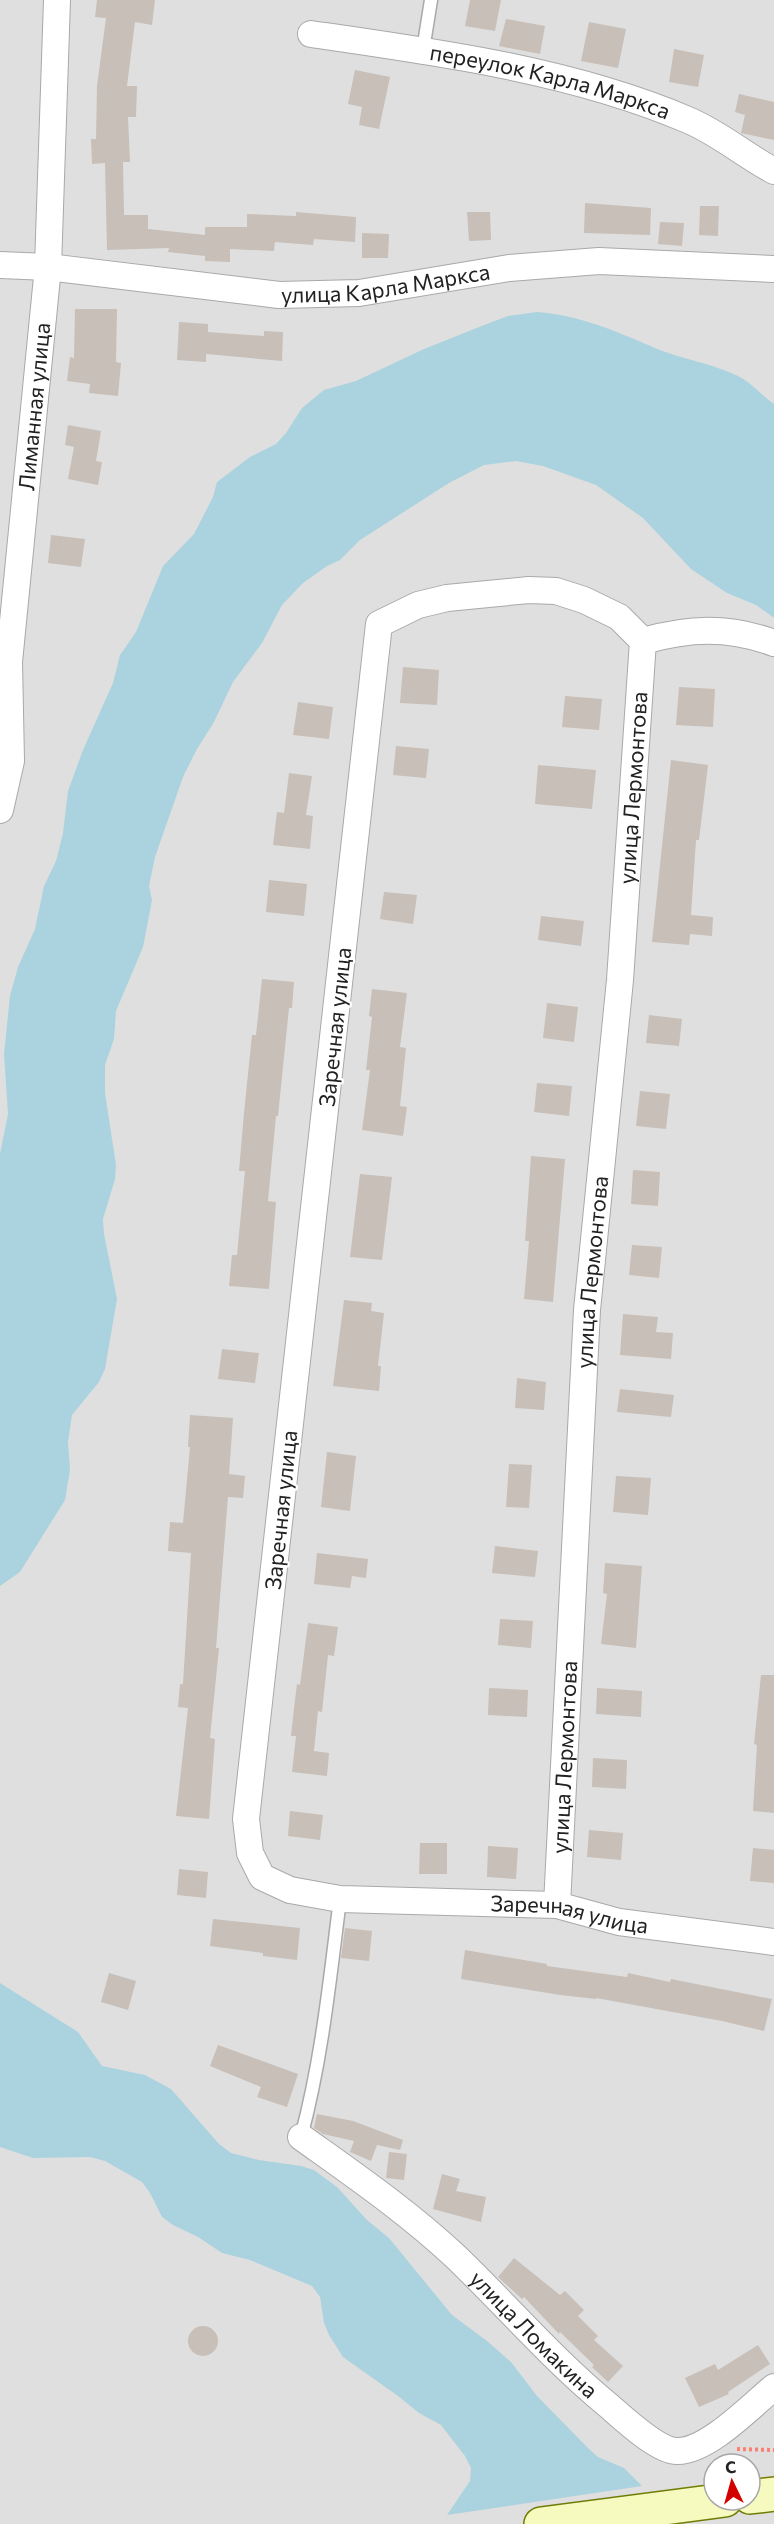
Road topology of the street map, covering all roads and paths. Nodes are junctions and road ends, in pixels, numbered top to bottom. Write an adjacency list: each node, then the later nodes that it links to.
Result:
1 (57, 0): 7 (street, Лиманная улица)
2 (431, 0): 4 (lane)
3 (311, 34): 4 (street, переулок Карла Маркса)
4 (423, 50): 5 (street, переулок Карла Маркса)
5 (774, 171)
6 (0, 265): 7 (street, улица Карла Маркса)
7 (48, 267): 8 (street, улица Карла Маркса); 11 (street, Лиманная улица)
8 (774, 269)
9 (643, 641): 10 (street); 12 (street, Заречная улица); 13 (street, улица Лермонтова)
10 (774, 643)
11 (0, 810)
12 (340, 1899): 13 (street, Заречная улица); 15 (lane)
13 (557, 1905): 14 (street, Заречная улица)
14 (774, 1942)
15 (301, 2136): 16 (street, улица Ломакина)
16 (774, 2387)
17 (702, 2503): 18 (street)
18 (541, 2524)

